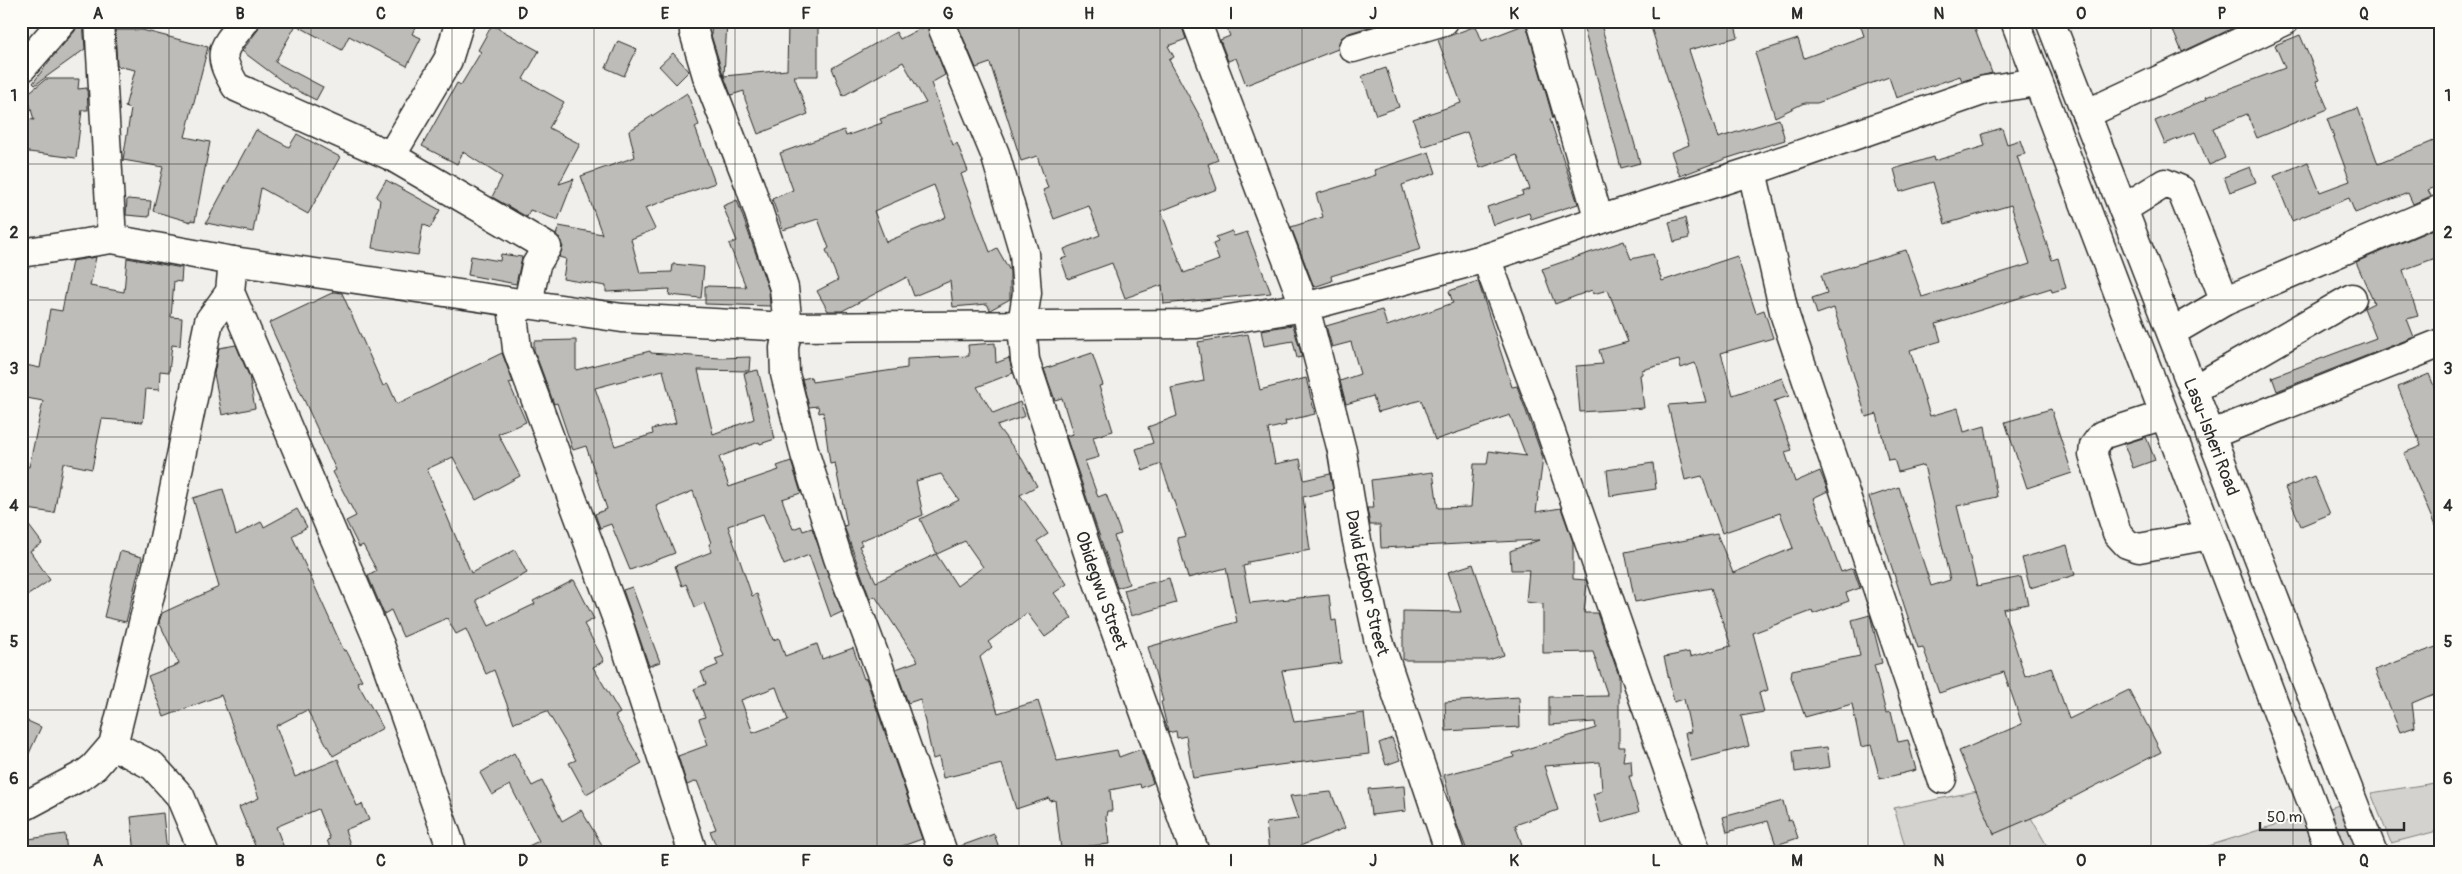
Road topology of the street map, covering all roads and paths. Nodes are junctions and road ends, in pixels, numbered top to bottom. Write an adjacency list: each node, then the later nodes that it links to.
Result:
1 (63, 21): 14 (street)
2 (99, 21): 22 (street)
3 (245, 21): 17 (street)
4 (460, 21): 17 (street)
5 (695, 21): 32 (street)
6 (1196, 21): 30 (street, David Edobor Street)
7 (1444, 21): 13 (street)
8 (1541, 21): 21 (street)
9 (2015, 21): 15 (street, Lasu-Isheri Road)
10 (2050, 21): 16 (street, Lasu-Isheri Road)
11 (2285, 21): 16 (street)
12 (943, 29): 31 (street, Obidegwu Street)
13 (1353, 48)
14 (21, 69)
15 (2037, 82): 18 (street); 36 (street, Lasu-Isheri Road)
16 (2086, 114): 19 (street, Lasu-Isheri Road)
17 (391, 156): 29 (street)
18 (1752, 171): 21 (street); 40 (street)
19 (2123, 209): 28 (street); 33 (street, Lasu-Isheri Road)
20 (2441, 209): 28 (street)
21 (1598, 220): 24 (street)
22 (112, 239): 23 (street); 25 (street)
23 (21, 253)
24 (1486, 258): 30 (street); 48 (street)
25 (234, 261): 26 (street); 29 (street)
26 (230, 292): 39 (street); 43 (street)
27 (2352, 298): 35 (street)
28 (2226, 301): 33 (street)
29 (528, 303): 32 (street); 44 (street)
30 (1305, 307): 31 (street); 47 (street, David Edobor Street)
31 (1022, 324): 32 (street); 46 (street, Obidegwu Street)
32 (788, 327): 45 (street)
33 (2172, 332): 35 (street, Lasu-Isheri Road)
34 (2441, 343): 37 (street)
35 (2193, 390): 37 (street, Lasu-Isheri Road)
36 (2164, 415): 38 (street, Lasu-Isheri Road); 38 (street)
37 (2210, 434): 50 (street, Lasu-Isheri Road)
38 (2210, 535): 49 (street, Lasu-Isheri Road)
39 (113, 745): 41 (street); 42 (street)
40 (1942, 779)
41 (23, 804)
42 (204, 853)
43 (453, 853)
44 (693, 853)
45 (943, 853)
46 (1195, 853)
47 (1450, 853)
48 (1697, 853)
49 (2331, 853)
50 (2373, 853)

